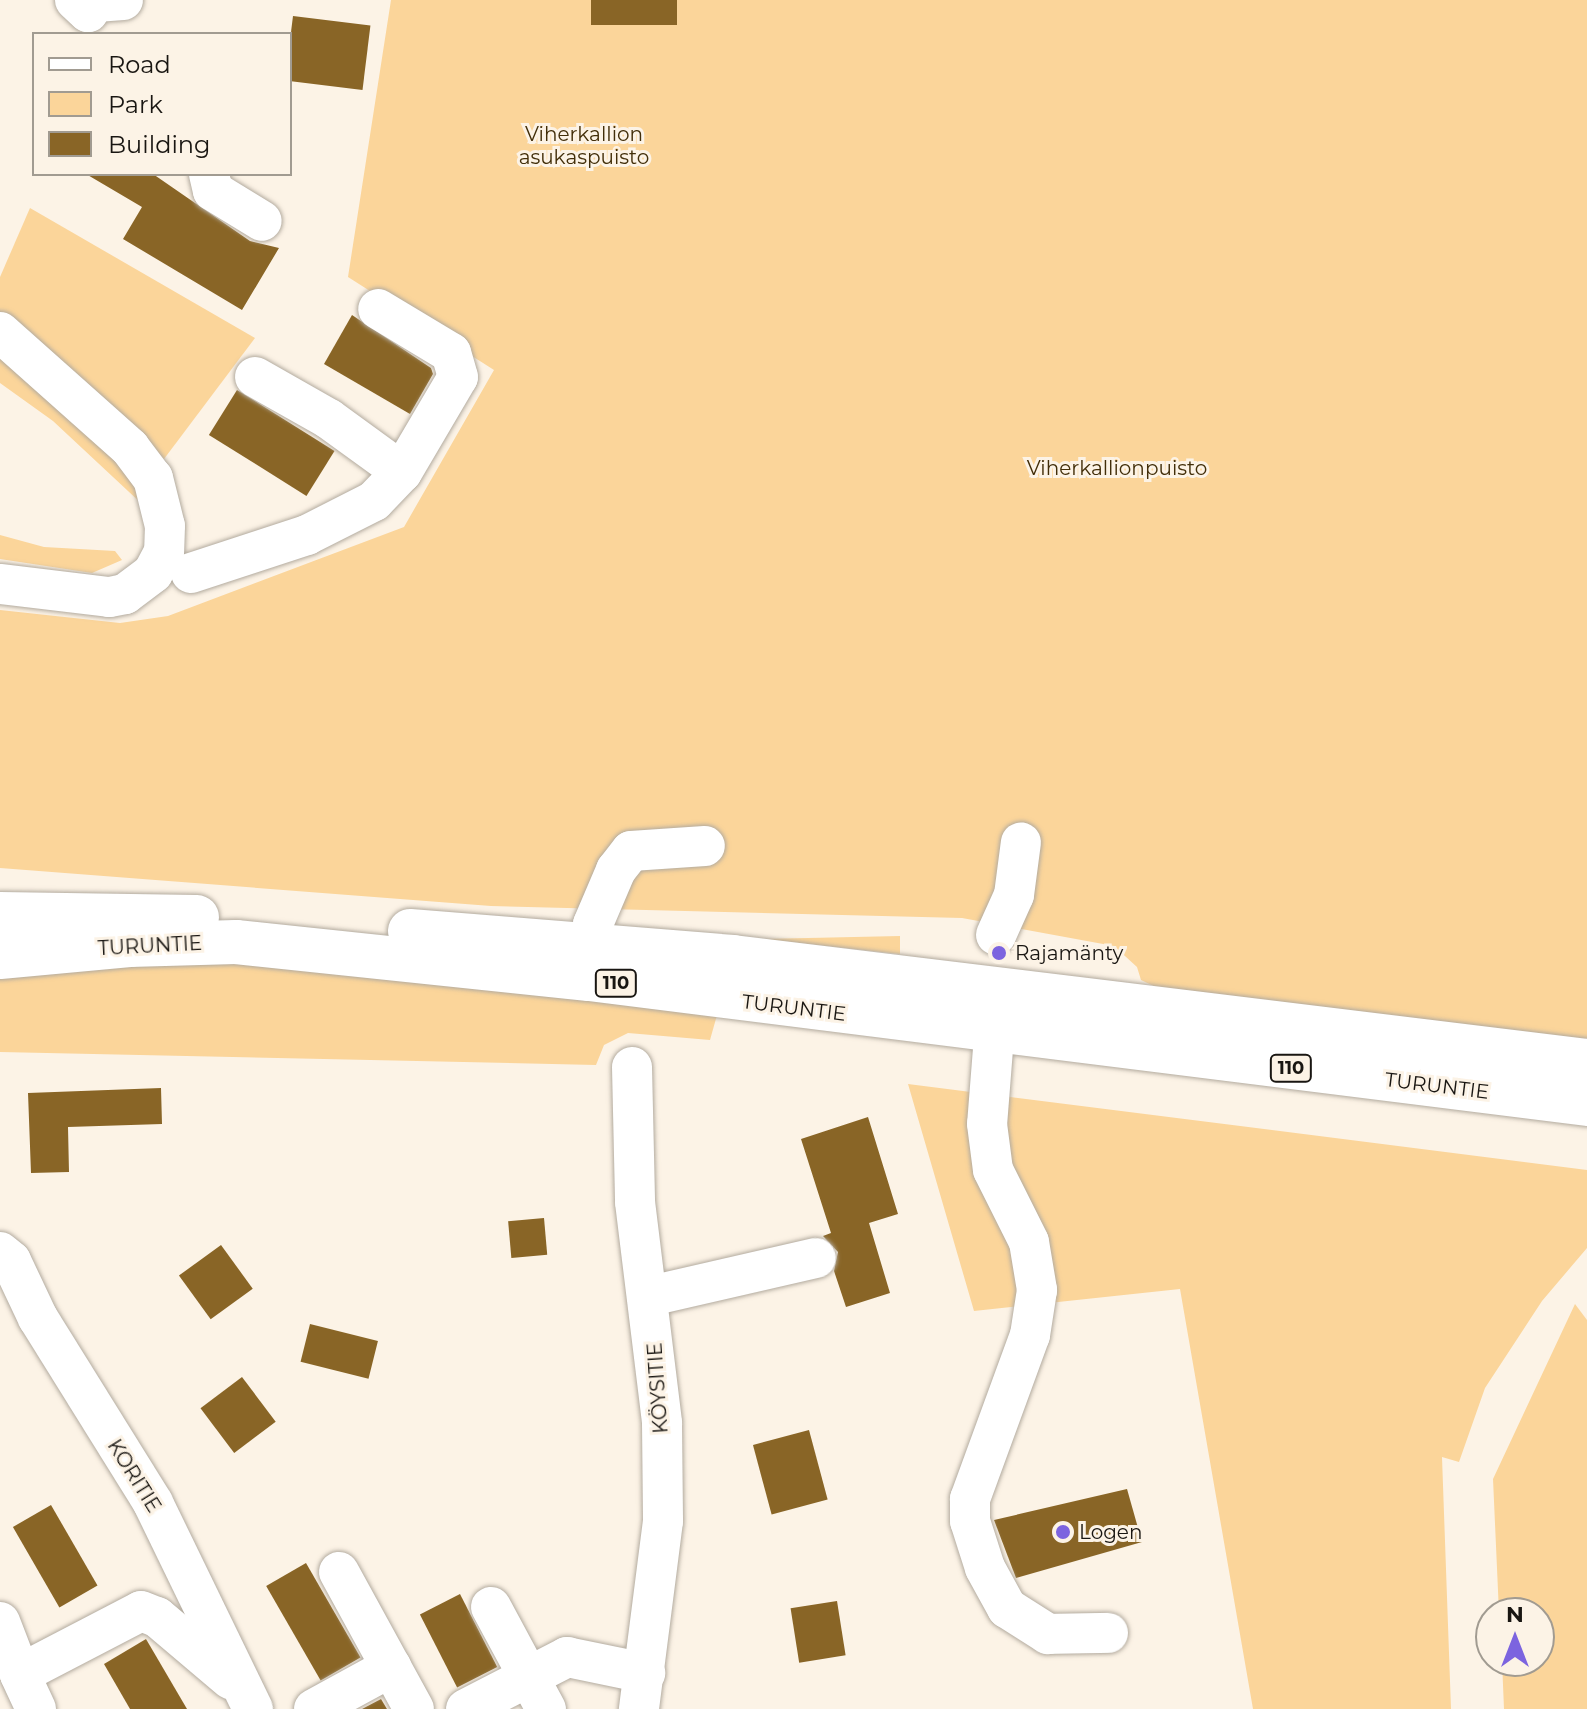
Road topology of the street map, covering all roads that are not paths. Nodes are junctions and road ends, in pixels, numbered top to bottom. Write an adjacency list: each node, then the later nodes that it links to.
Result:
1 (209, 176): 2 (street)
2 (262, 221)
3 (378, 309): 6 (street)
4 (0, 332): 8 (street)
5 (255, 377): 6 (street)
6 (402, 472): 7 (street)
7 (191, 573)
8 (0, 584)
9 (1021, 842): 12 (street)
10 (705, 846): 14 (street)
11 (0, 914): 14 (main road, TURUNTIE / 110)
12 (996, 935)
13 (0, 957): 14 (main road, TURUNTIE / 110)
14 (590, 961): 15 (main road, TURUNTIE / 110); 16 (main road, TURUNTIE / 110)
15 (998, 987): 16 (street); 17 (main road, TURUNTIE / 110)
16 (994, 1032): 19 (main road, TURUNTIE / 110); 26 (street)
17 (1587, 1061)
18 (632, 1067): 22 (street, KÖYSITIE)
19 (1587, 1104)
20 (0, 1252): 31 (street, KORITIE)
21 (816, 1258): 22 (street)
22 (650, 1296): 29 (street, KÖYSITIE)
23 (339, 1572): 27 (street)
24 (491, 1607): 30 (street)
25 (0, 1622): 28 (street)
26 (1108, 1633)
27 (391, 1667): 32 (street); 33 (street)
28 (28, 1691): 31 (street)
29 (642, 1691): 30 (street)
30 (538, 1693): 34 (street)
31 (249, 1701)
32 (314, 1709)
33 (414, 1709)
34 (466, 1709)

